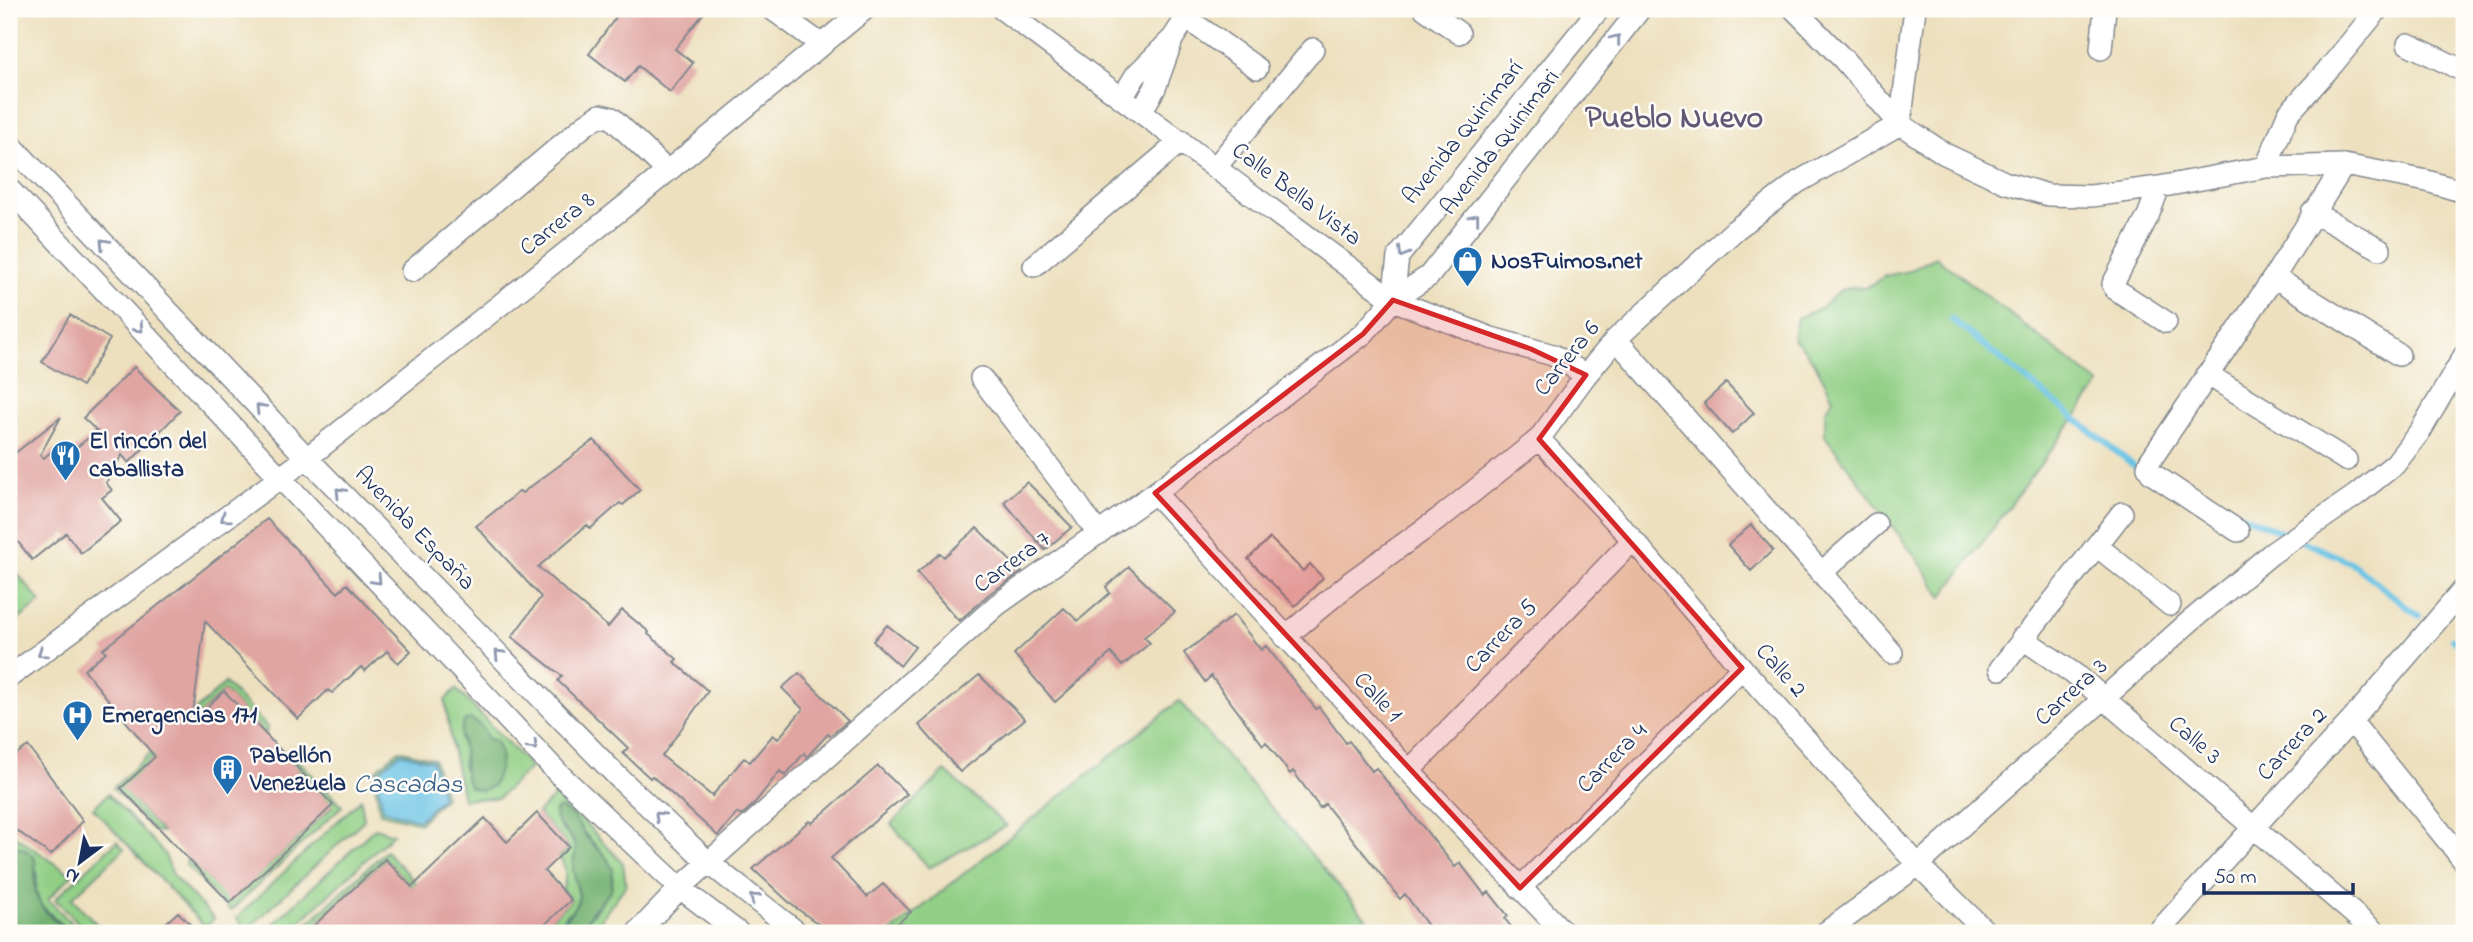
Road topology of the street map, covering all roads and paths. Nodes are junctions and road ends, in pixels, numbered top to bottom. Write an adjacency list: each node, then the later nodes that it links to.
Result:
1 (772, 9): 15 (street)
2 (865, 9): 15 (street, Carrera 8)
3 (1002, 9): 20 (street, Calle Bella Vista)
4 (1424, 9): 12 (street)
5 (1599, 9): 37 (street, Avenida Quinimarí, one-way to 37)
6 (1640, 9): 37 (street, Avenida Quinimari, one-way to 6)
7 (1794, 9): 22 (street)
8 (1915, 9): 22 (street)
9 (2105, 9): 17 (street)
10 (2378, 9): 26 (street)
11 (1189, 13): 13 (street); 18 (street)
12 (1459, 33)
13 (1173, 38): 20 (street); 21 (street)
14 (2408, 44): 19 (street)
15 (822, 45): 28 (street, Carrera 8)
16 (1313, 49): 27 (street)
17 (2101, 49)
18 (1257, 68)
19 (2464, 71)
20 (1122, 98): 21 (street, Calle Bella Vista)
21 (1141, 113): 23 (street, Calle Bella Vista)
22 (1900, 124): 29 (street); 39 (street, Carrera 6)
23 (1181, 141): 27 (street, Calle Bella Vista); 34 (street)
24 (9, 143): 46 (street, Avenida España, one-way to 24)
25 (2344, 165): 26 (street); 31 (street); 32 (street)
26 (2266, 167): 29 (street)
27 (1215, 168): 37 (street, Calle Bella Vista)
28 (666, 170): 35 (street); 46 (street, Carrera 8)
29 (2158, 187): 38 (street)
30 (9, 189): 48 (street, one-way to 48)
31 (2464, 192)
32 (2312, 212): 33 (street); 36 (street)
33 (2380, 249)
34 (1034, 266)
35 (412, 271)
36 (2274, 277): 40 (street); 42 (street)
37 (1393, 300): 43 (street, Calle Bella Vista); 49 (street, Carrera 7)
38 (2166, 322)
39 (1616, 340): 43 (street, Carrera 6); 56 (street)
40 (2399, 355)
41 (2464, 356): 65 (street, Carrera 3)
42 (2207, 374): 47 (street); 52 (street)
43 (1586, 375): 45 (street, Carrera 6)
44 (981, 378): 53 (street)
45 (1539, 439): 54 (street, Calle 2); 59 (street, Carrera 6)
46 (307, 458): 48 (street, Carrera 8); 70 (street, Avenida España, one-way to 46)
47 (2346, 460)
48 (279, 477): 64 (street, Carrera 8, one-way to 64); 72 (street, one-way to 72)
49 (1155, 493): 53 (street, Carrera 7); 59 (street, Calle 1)
50 (2122, 513): 55 (street)
51 (1876, 524): 56 (street)
52 (2238, 531)
53 (1098, 534): 70 (street, Carrera 7)
54 (1633, 540): 62 (street, Calle 2); 67 (street, Carrera 5)
55 (2096, 546): 58 (street); 60 (street)
56 (1822, 572): 61 (street)
57 (2464, 589): 66 (street, Carrera 2)
58 (2170, 606)
59 (1284, 637): 67 (street, Calle 1)
60 (2022, 638): 63 (street); 65 (street, Calle 3)
61 (1892, 653)
62 (1742, 668): 71 (street, Calle 2); 73 (street, Carrera 4)
63 (2000, 669)
64 (9, 677)
65 (2105, 699): 68 (street, Calle 3); 71 (street, Carrera 3)
66 (2351, 721): 68 (street, Carrera 2); 69 (street)
67 (1409, 771): 73 (street, Calle 1)
68 (2253, 827): 80 (street, Carrera 2); 81 (street, Calle 3)
69 (2464, 860)
70 (709, 863): 72 (street, Carrera 7); 76 (street, Avenida España, one-way to 70)
71 (1918, 865): 78 (street, Carrera 3); 79 (street, Calle 2)
72 (680, 888): 74 (street, Carrera 7); 75 (street)
73 (1520, 888): 77 (street, Calle 1)
74 (637, 933)
75 (739, 933)
76 (798, 933)
77 (1564, 933)
78 (1825, 933)
79 (1987, 933)
80 (2157, 933)
81 (2376, 933)

